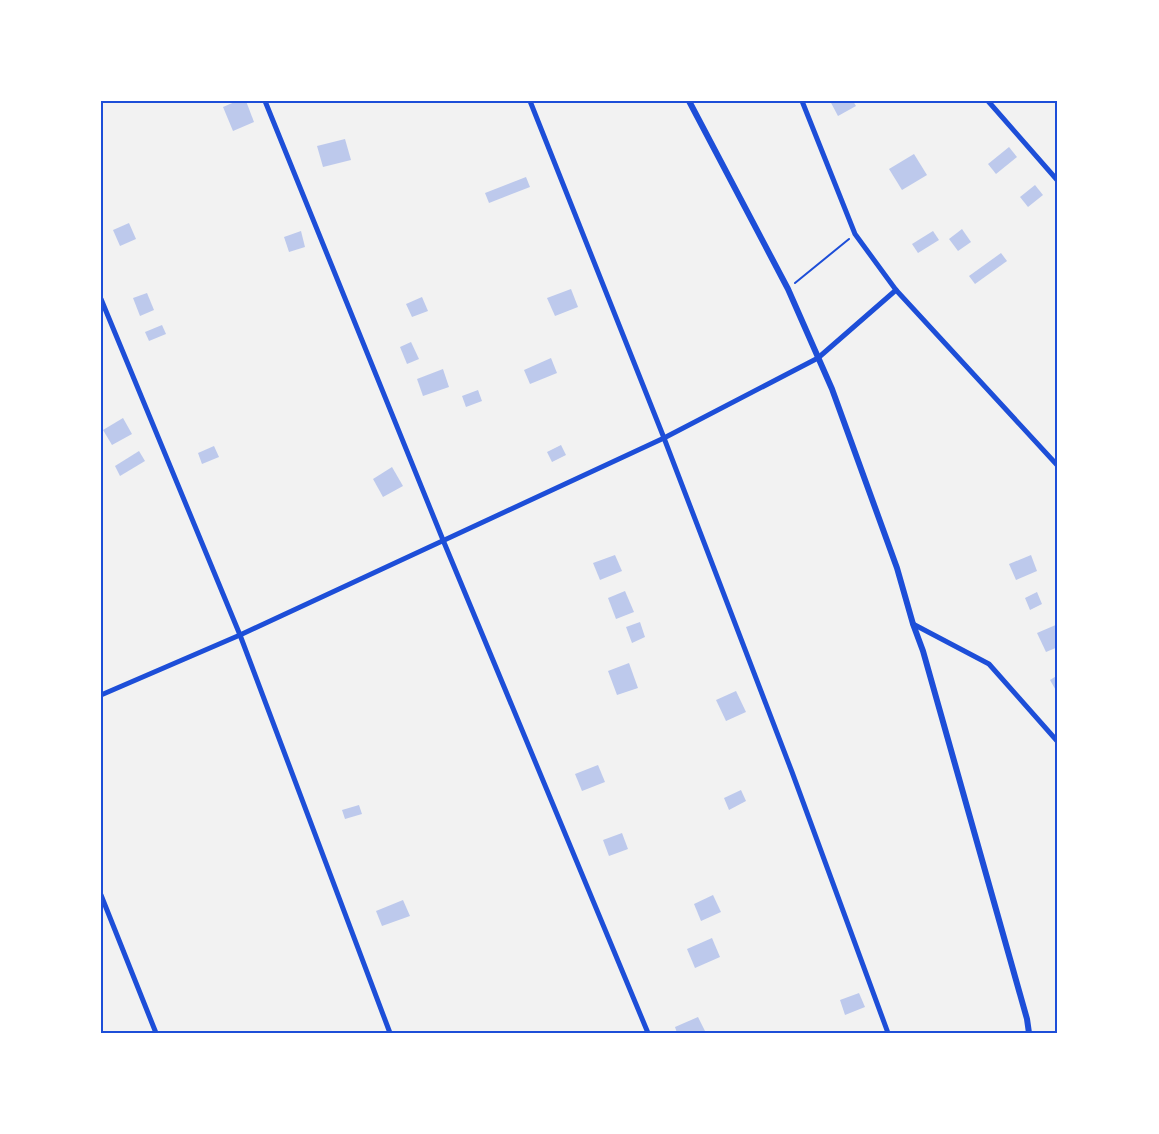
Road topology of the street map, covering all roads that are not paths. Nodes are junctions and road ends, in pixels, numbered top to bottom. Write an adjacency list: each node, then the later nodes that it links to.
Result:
1 (265, 101): 12 (street)
2 (530, 101): 10 (street)
3 (689, 101): 9 (street)
4 (802, 101): 7 (street)
5 (988, 101): 6 (street)
6 (1058, 181)
7 (896, 290): 9 (street); 11 (street)
8 (101, 300): 14 (street)
9 (818, 358): 10 (street); 13 (street)
10 (664, 438): 12 (street); 21 (street)
11 (1058, 466)
12 (443, 540): 14 (street); 20 (street)
13 (913, 624): 16 (street); 22 (street)
14 (240, 635): 15 (street); 19 (street)
15 (101, 695)
16 (1058, 742)
17 (101, 895): 18 (street)
18 (156, 1033)
19 (390, 1033)
20 (648, 1033)
21 (888, 1033)
22 (1029, 1033)

